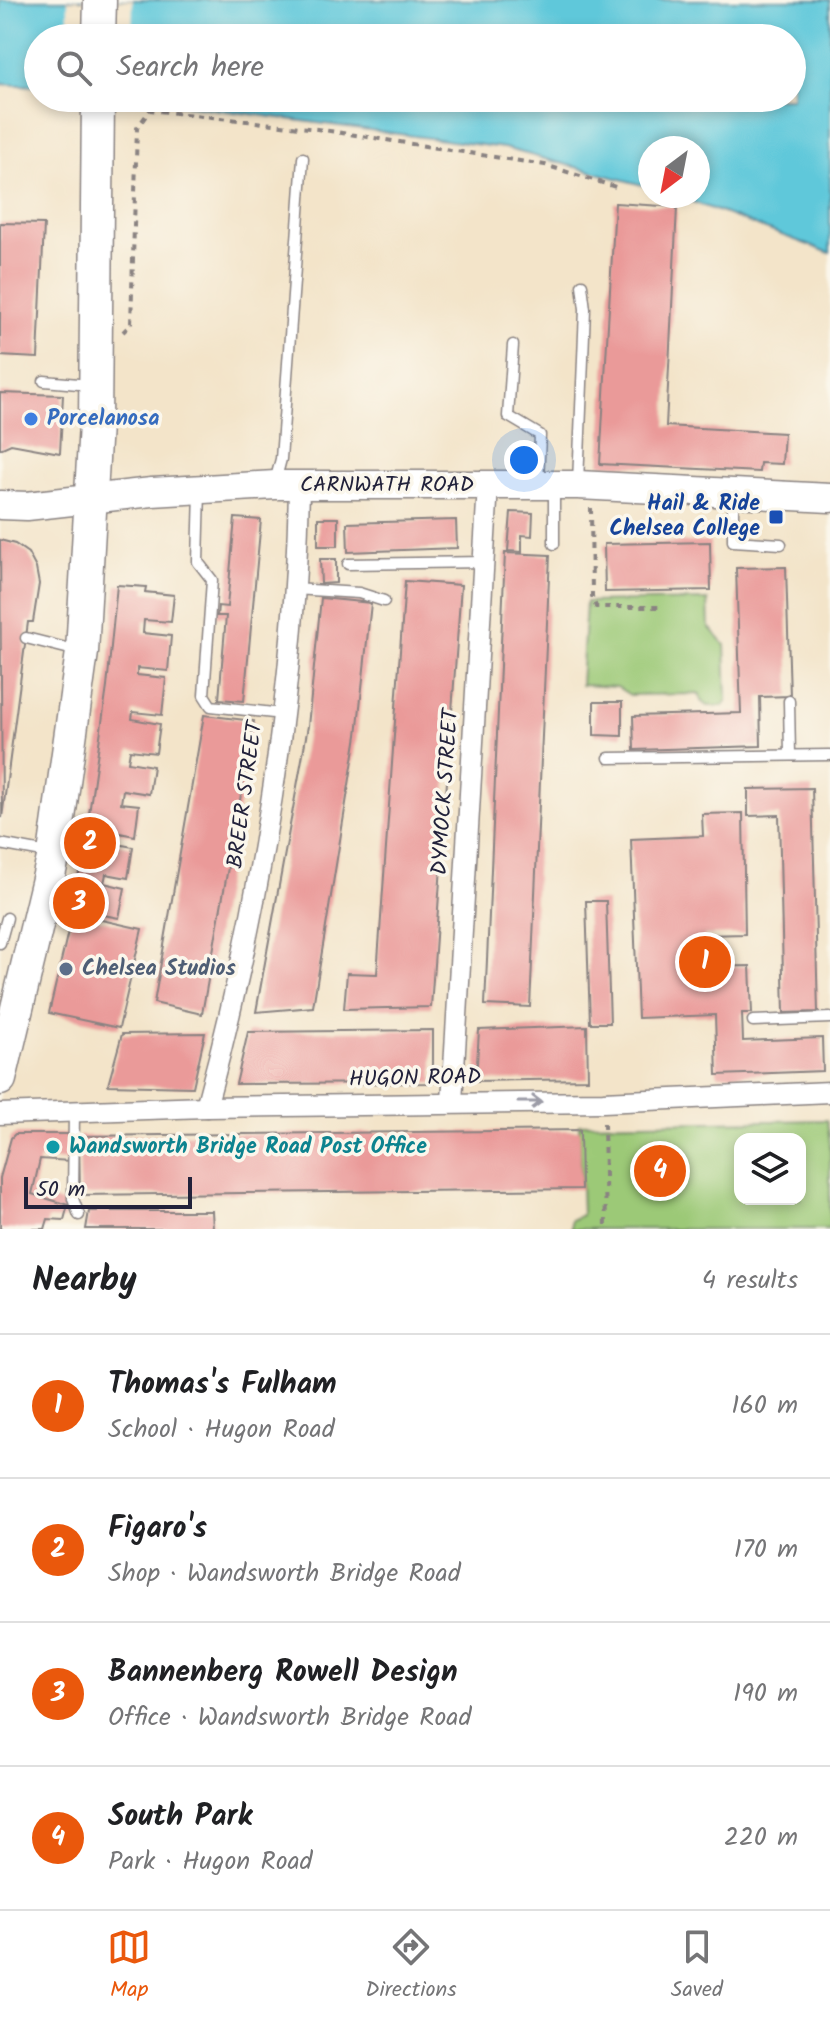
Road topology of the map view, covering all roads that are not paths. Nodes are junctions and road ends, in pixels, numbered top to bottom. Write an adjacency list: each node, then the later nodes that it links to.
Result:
1 (100, 0): 2 (main road)
2 (99, 24)
3 (98, 112): 8 (main road)
4 (303, 158): 9 (lane)
5 (582, 285): 11 (lane)
6 (513, 345): 11 (lane)
7 (44, 381): 8 (lane)
8 (96, 385): 15 (main road)
9 (287, 485): 10 (street, CARNWATH ROAD); 12 (street, CARNWATH ROAD); 21 (street, BREER STREET)
10 (488, 485): 11 (street, CARNWATH ROAD); 19 (street, DYMOCK STREET)
11 (565, 485): 13 (street, CARNWATH ROAD); 17 (lane)
12 (200, 489): 15 (street, CARNWATH ROAD); 26 (lane)
13 (733, 494): 14 (street, CARNWATH ROAD); 18 (lane)
14 (830, 498)
15 (89, 499): 16 (street, CARNWATH ROAD); 24 (main road)
16 (0, 505)
17 (554, 544)
18 (781, 544)
19 (485, 562): 20 (lane); 39 (street, DYMOCK STREET)
20 (348, 564)
21 (294, 589): 22 (lane); 26 (street, BREER STREET)
22 (384, 601)
23 (26, 638): 24 (lane)
24 (82, 652): 31 (main road)
25 (789, 701): 27 (lane)
26 (282, 714): 40 (street, BREER STREET)
27 (790, 755): 28 (lane); 29 (lane)
28 (830, 755)
29 (609, 758)
30 (0, 844): 31 (lane)
31 (54, 854): 36 (main road)
32 (7, 918): 33 (lane)
33 (0, 943)
34 (830, 1018): 35 (lane)
35 (753, 1021)
36 (6, 1026): 37 (main road)
37 (0, 1079)
38 (830, 1092): 39 (street, HUGON ROAD, one-way to 38)
39 (452, 1102): 40 (street, HUGON ROAD)
40 (206, 1107): 41 (street, HUGON ROAD)
41 (74, 1112): 42 (street, HUGON ROAD); 43 (lane)
42 (0, 1114)
43 (79, 1215)

